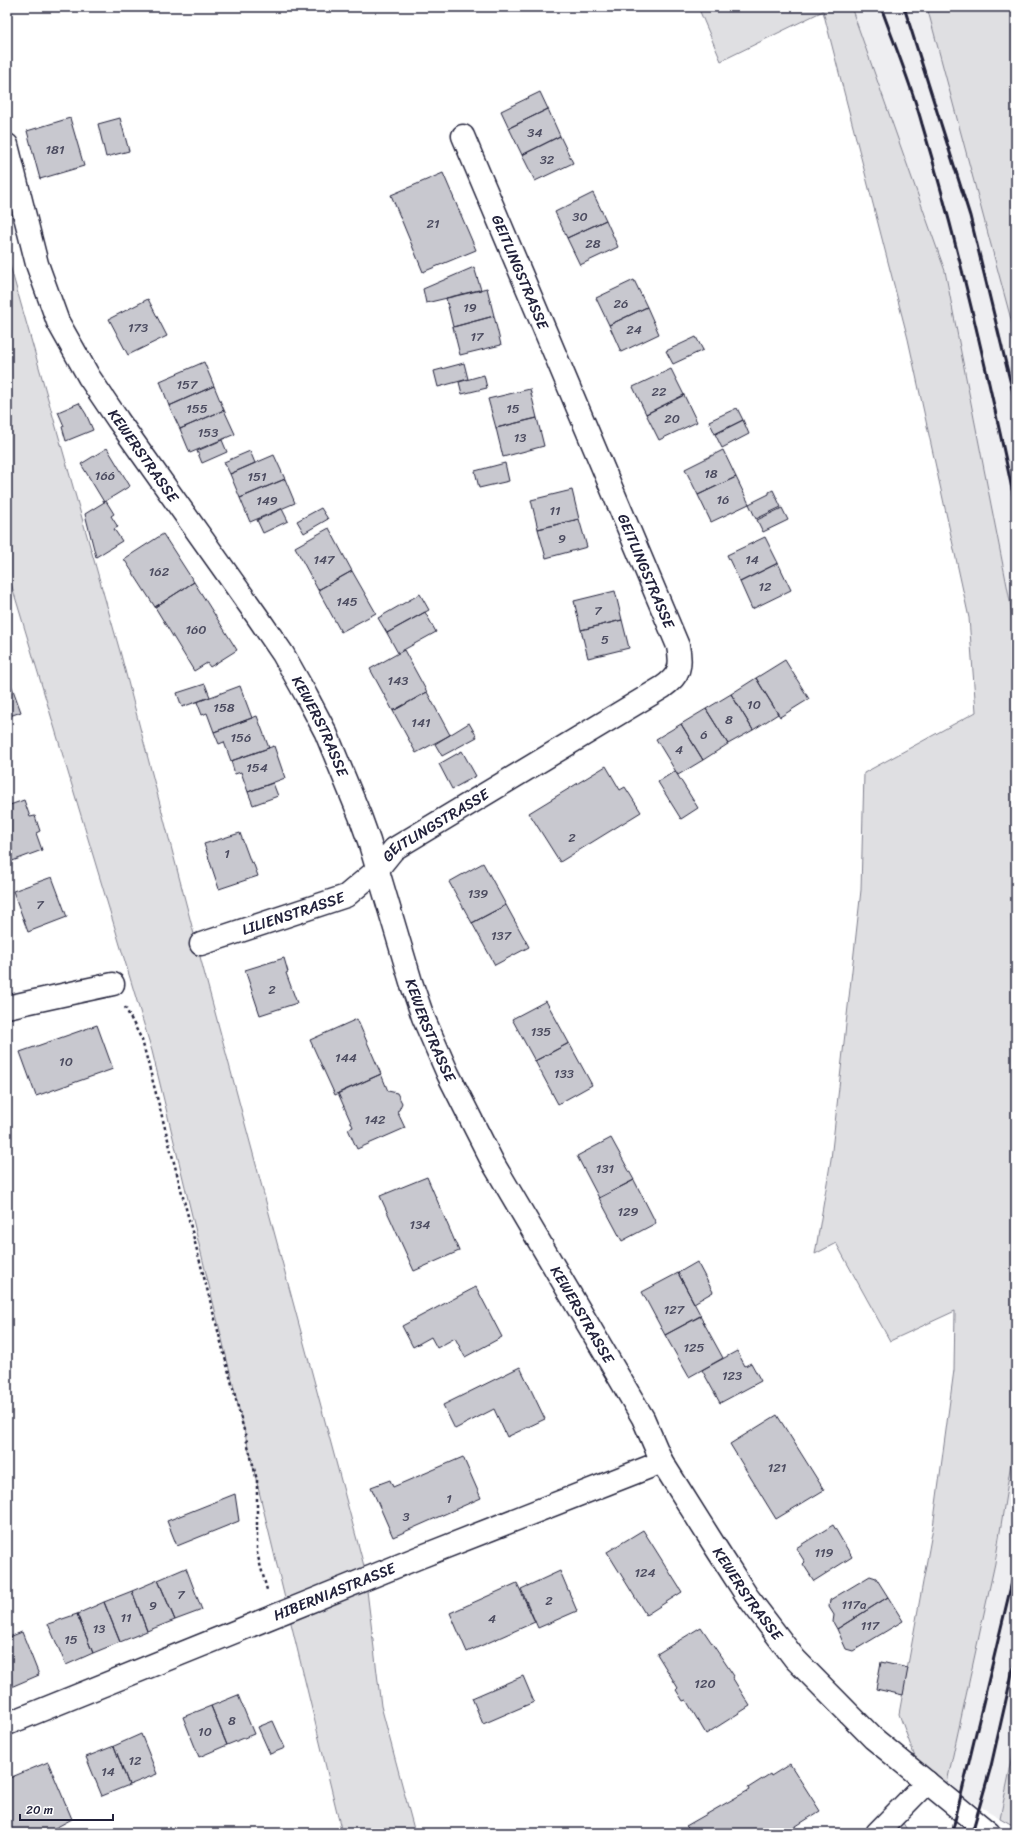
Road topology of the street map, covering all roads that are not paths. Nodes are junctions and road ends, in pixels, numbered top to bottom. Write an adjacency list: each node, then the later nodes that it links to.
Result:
1 (463, 136): 3 (street, GEITLINGSTRASSE)
2 (7, 145): 3 (street, KEWERSTRASSE)
3 (377, 870): 4 (street, LILIENSTRASSE); 7 (street, KEWERSTRASSE)
4 (201, 944)
5 (113, 984): 6 (street)
6 (7, 1007)
7 (662, 1462): 8 (street, HIBERNIASTRASSE); 9 (street, KEWERSTRASSE)
8 (7, 1724)
9 (927, 1782): 10 (street); 11 (street, KEWERSTRASSE)
10 (877, 1833)
11 (989, 1833)

